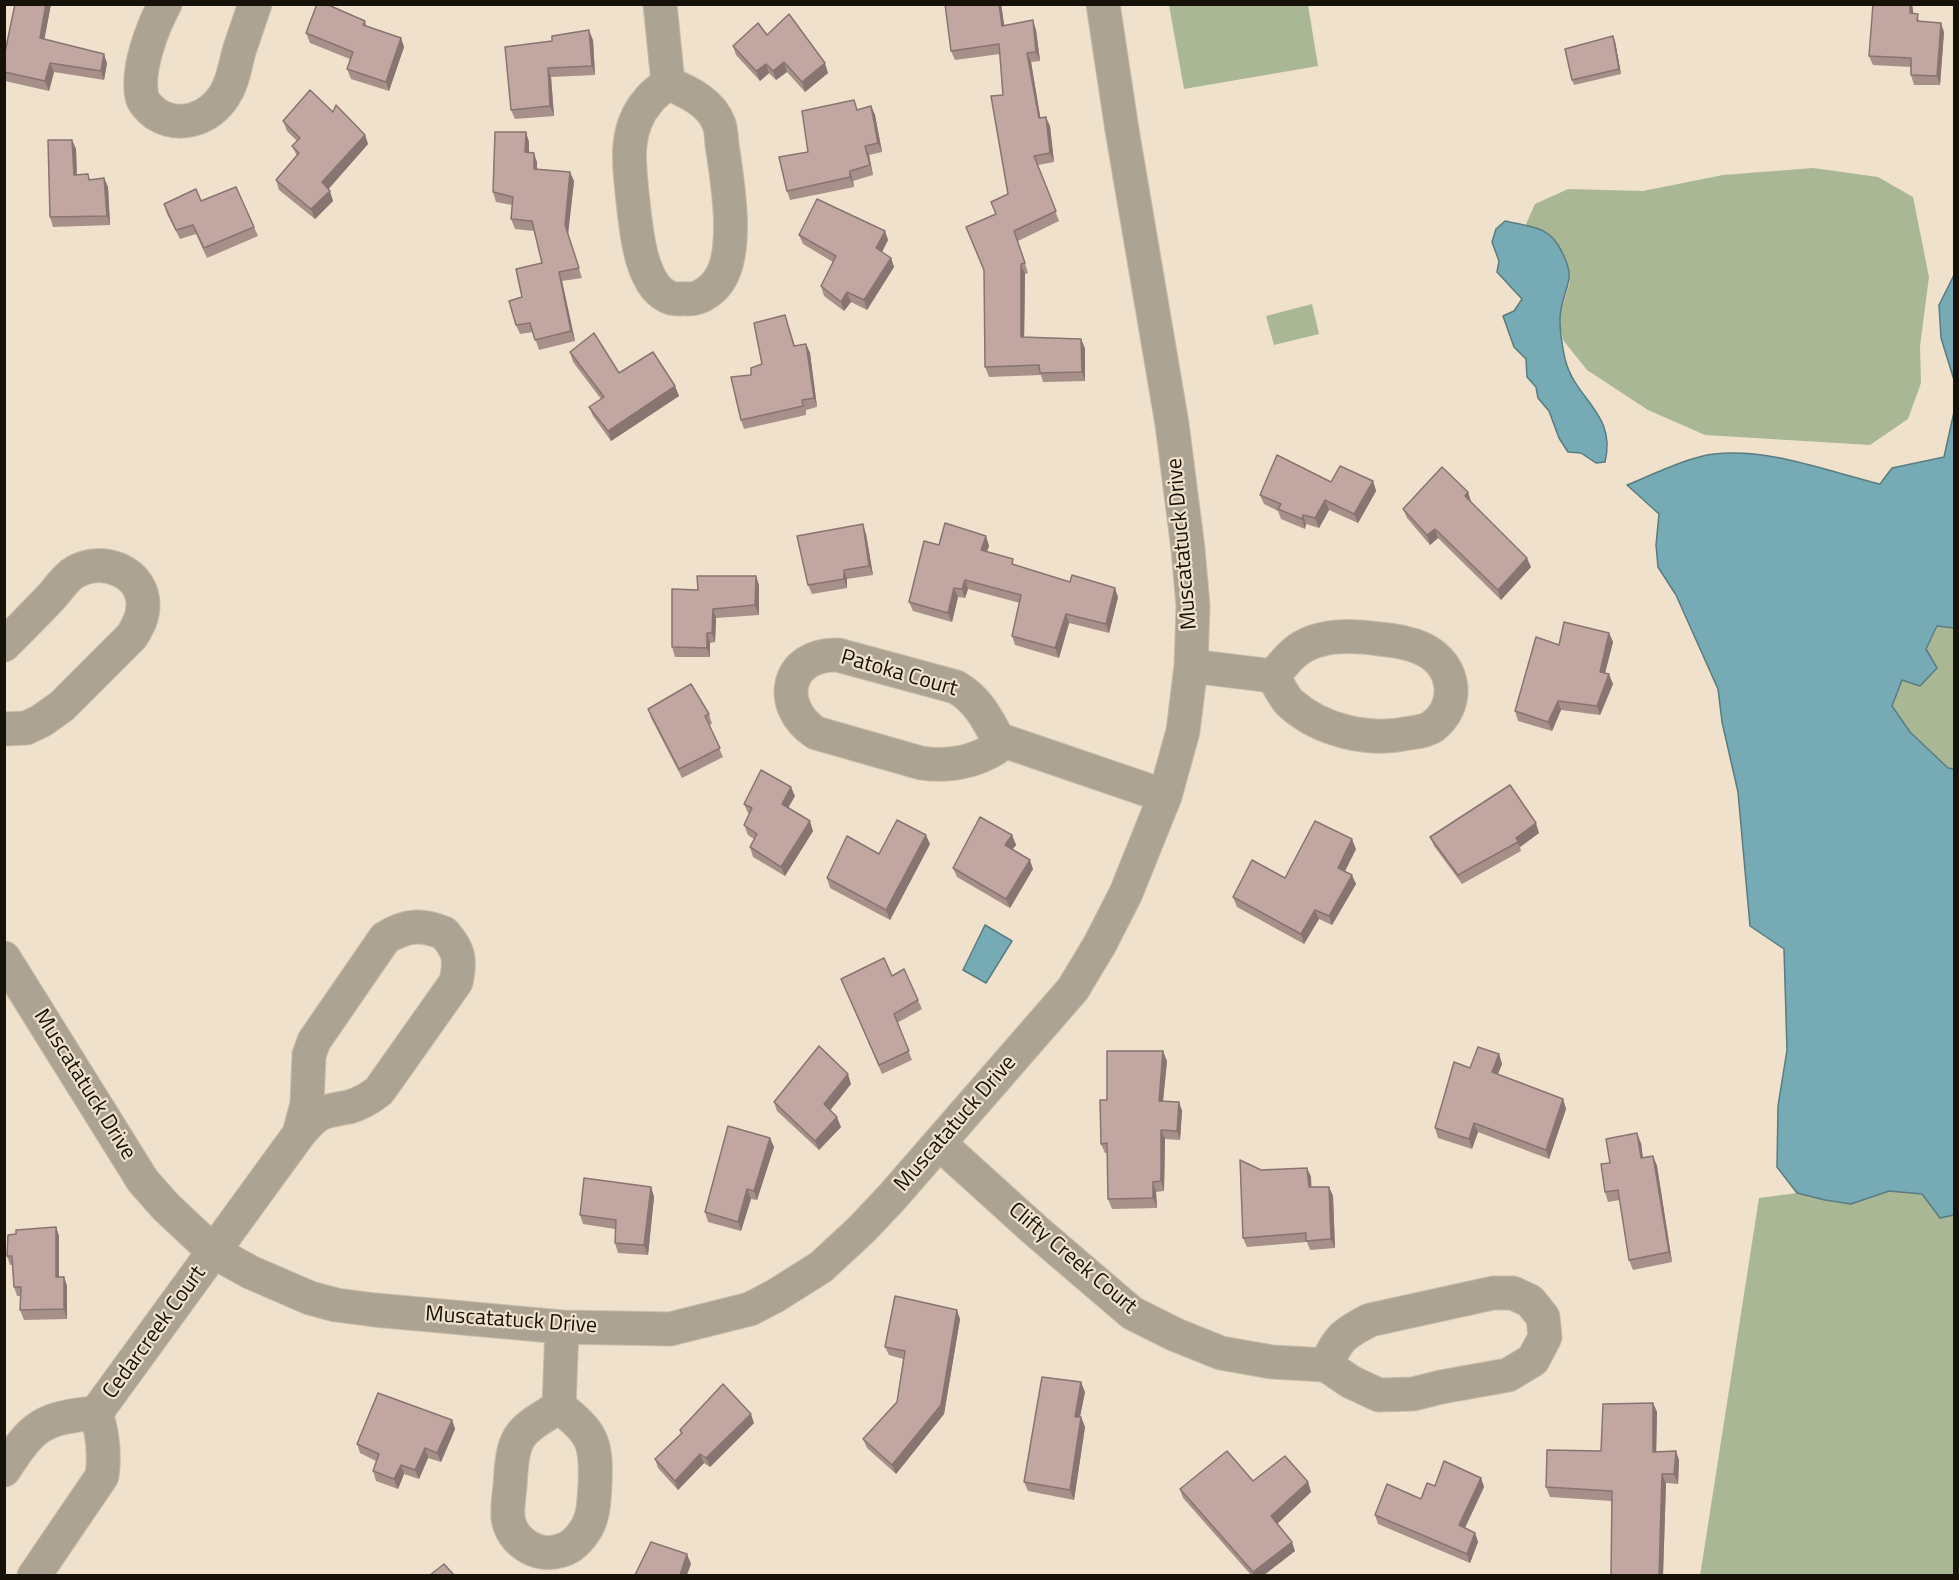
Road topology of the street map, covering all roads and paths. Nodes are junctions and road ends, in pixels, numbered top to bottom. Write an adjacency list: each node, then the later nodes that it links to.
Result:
1 (165, 4): 2 (street)
2 (255, 4)
3 (660, 4): 5 (street)
4 (1103, 4): 7 (street, Muscatatuck Drive)
5 (668, 82): 5 (street)
6 (4, 645): 9 (street)
7 (1191, 666): 8 (street); 11 (street, Muscatatuck Drive)
8 (1273, 676): 8 (street)
9 (4, 729)
10 (998, 739): 10 (street, Patoka Court); 11 (street)
11 (1165, 796): 14 (street, Muscatatuck Drive)
12 (4, 958): 15 (street, Muscatatuck Drive)
13 (299, 1134): 13 (street); 15 (street, Cedarcreek Court)
14 (940, 1144): 16 (street, Muscatatuck Drive); 17 (street, Clifty Creek Court)
15 (214, 1252): 16 (street, Muscatatuck Drive); 19 (street, Cedarcreek Court)
16 (562, 1327): 18 (street)
17 (1326, 1365): 17 (street)
18 (559, 1407)
19 (96, 1413): 20 (street, Cedarcreek Court); 21 (street, Cedarcreek Court)
20 (4, 1470)
21 (34, 1575)

